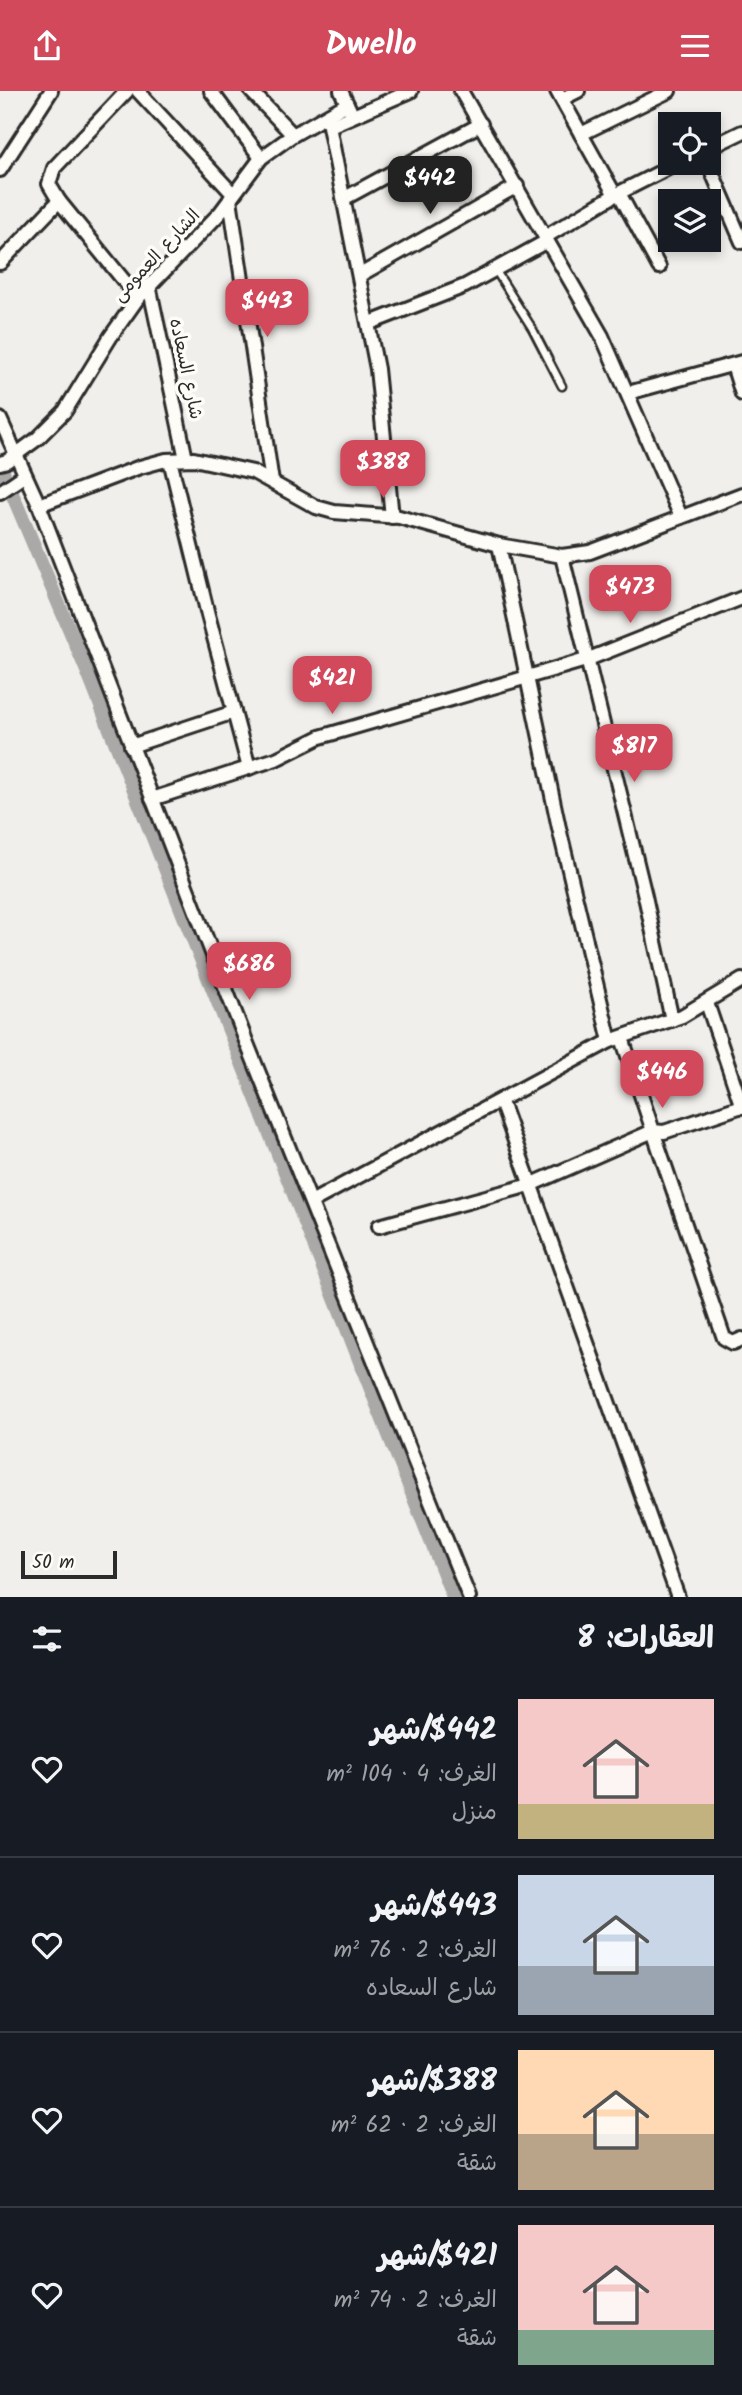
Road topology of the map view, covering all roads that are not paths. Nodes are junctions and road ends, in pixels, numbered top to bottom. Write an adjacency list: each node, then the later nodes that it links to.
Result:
1 (51, 91): 20 (street)
2 (127, 91): 27 (street)
3 (138, 91): 25 (street)
4 (211, 91): 19 (street)
5 (251, 91): 17 (street)
6 (341, 91): 12 (street)
7 (411, 91): 12 (street, الشارع العمومى)
8 (461, 91): 14 (street)
9 (578, 91): 11 (street)
10 (669, 91): 16 (street)
11 (559, 95): 16 (street)
12 (350, 110): 13 (street, الشارع العمومى)
13 (329, 121): 17 (street, الشارع العمومى); 26 (street)
14 (481, 124): 23 (street); 26 (street)
15 (742, 132): 18 (street)
16 (581, 134): 24 (street)
17 (293, 135): 19 (street, الشارع العمومى)
18 (721, 142)
19 (261, 158): 25 (street, الشارع العمومى)
20 (0, 170)
21 (658, 173): 24 (street)
22 (713, 175): 29 (street)
23 (517, 185): 28 (street); 33 (street)
24 (617, 194): 28 (street); 31 (street)
25 (232, 197): 34 (street, الشارع العمومى); 47 (street)
26 (345, 198): 33 (street)
27 (59, 201): 30 (street); 35 (street)
28 (546, 239): 32 (street); 39 (street)
29 (742, 242)
30 (0, 263)
31 (659, 267)
32 (496, 271): 36 (street); 38 (lane)
33 (360, 275): 36 (street)
34 (149, 285): 35 (street, الشارع العمومى); 43 (street, شارع السعاده)
35 (138, 298): 42 (street, الشارع العمومى)
36 (370, 323): 52 (street)
37 (737, 364): 39 (street); 40 (street)
38 (562, 386)
39 (628, 393): 51 (street)
40 (742, 394)
41 (0, 419): 42 (street)
42 (16, 454): 45 (street, الشارع العمومى); 46 (street)
43 (186, 459): 44 (street); 47 (street)
44 (170, 460): 50 (street); 58 (street)
45 (0, 463)
46 (26, 475): 48 (street); 50 (street)
47 (272, 482): 52 (street)
48 (0, 492)
49 (742, 494): 51 (street)
50 (39, 505): 59 (street)
51 (681, 516): 54 (street)
52 (392, 517): 53 (street)
53 (499, 545): 54 (street); 57 (street)
54 (562, 557): 56 (street)
55 (742, 598): 56 (street)
56 (586, 660): 57 (street); 64 (street)
57 (527, 676): 60 (street); 65 (street)
58 (234, 712): 59 (street); 60 (street)
59 (131, 746): 61 (street)
60 (250, 768): 61 (street)
61 (152, 800): 70 (street)
62 (742, 980): 63 (street)
63 (707, 1003): 64 (street); 67 (street)
64 (672, 1020): 65 (street)
65 (616, 1040): 66 (street); 68 (street)
66 (501, 1102): 69 (street); 70 (street)
67 (742, 1106): 68 (street)
68 (653, 1131): 69 (street); 72 (street)
69 (530, 1185): 71 (street); 74 (street)
70 (311, 1202): 73 (street)
71 (379, 1226)
72 (742, 1339)
73 (469, 1597)
74 (678, 1597)

